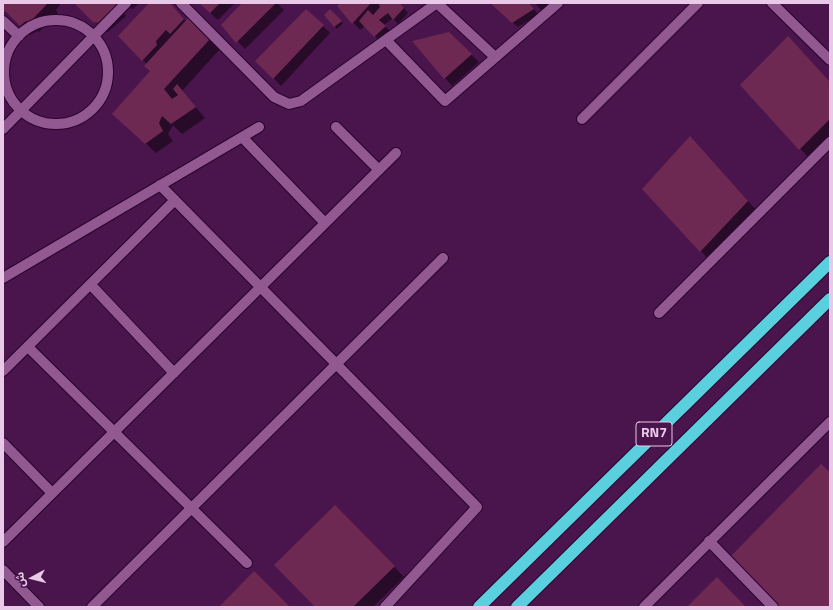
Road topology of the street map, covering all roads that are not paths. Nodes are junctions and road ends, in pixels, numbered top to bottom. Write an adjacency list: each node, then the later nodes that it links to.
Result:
1 (126, 3): 9 (street)
2 (182, 3): 10 (street)
3 (437, 3): 10 (street); 11 (street)
4 (558, 3): 11 (street)
5 (698, 3): 14 (street)
6 (772, 3): 12 (street)
7 (3, 21): 8 (street)
8 (19, 36): 9 (street); 13 (street)
9 (94, 36): 13 (street); 13 (street)
10 (386, 40): 11 (street)
11 (494, 57)
12 (830, 60)
13 (21, 111): 17 (street)
14 (582, 119)
15 (259, 127): 18 (street)
16 (336, 127): 21 (street)
17 (3, 129)
18 (242, 137): 22 (street); 24 (street)
19 (830, 142): 31 (street)
20 (396, 153): 21 (street)
21 (379, 170): 24 (street)
22 (160, 185): 23 (street); 27 (street)
23 (175, 200): 28 (street); 29 (street)
24 (325, 223): 29 (street)
25 (443, 258): 33 (street)
26 (830, 262): 48 (highway, RN7)
27 (3, 278)
28 (91, 285): 32 (street); 35 (street)
29 (261, 287): 33 (street); 35 (street)
30 (830, 299): 49 (highway, RN7)
31 (659, 313)
32 (28, 347): 34 (street); 37 (street)
33 (336, 363): 40 (street); 47 (street)
34 (3, 371)
35 (174, 373): 37 (street)
36 (830, 422): 41 (street)
37 (114, 432): 39 (street); 40 (street)
38 (3, 443): 39 (street)
39 (52, 493): 42 (street)
40 (192, 508): 43 (street); 46 (street)
41 (709, 541): 50 (street); 51 (street)
42 (3, 542)
43 (247, 563)
44 (3, 570): 45 (street)
45 (39, 607)
46 (92, 607)
47 (385, 607)
48 (479, 607)
49 (517, 607)
50 (644, 607)
51 (774, 607)

